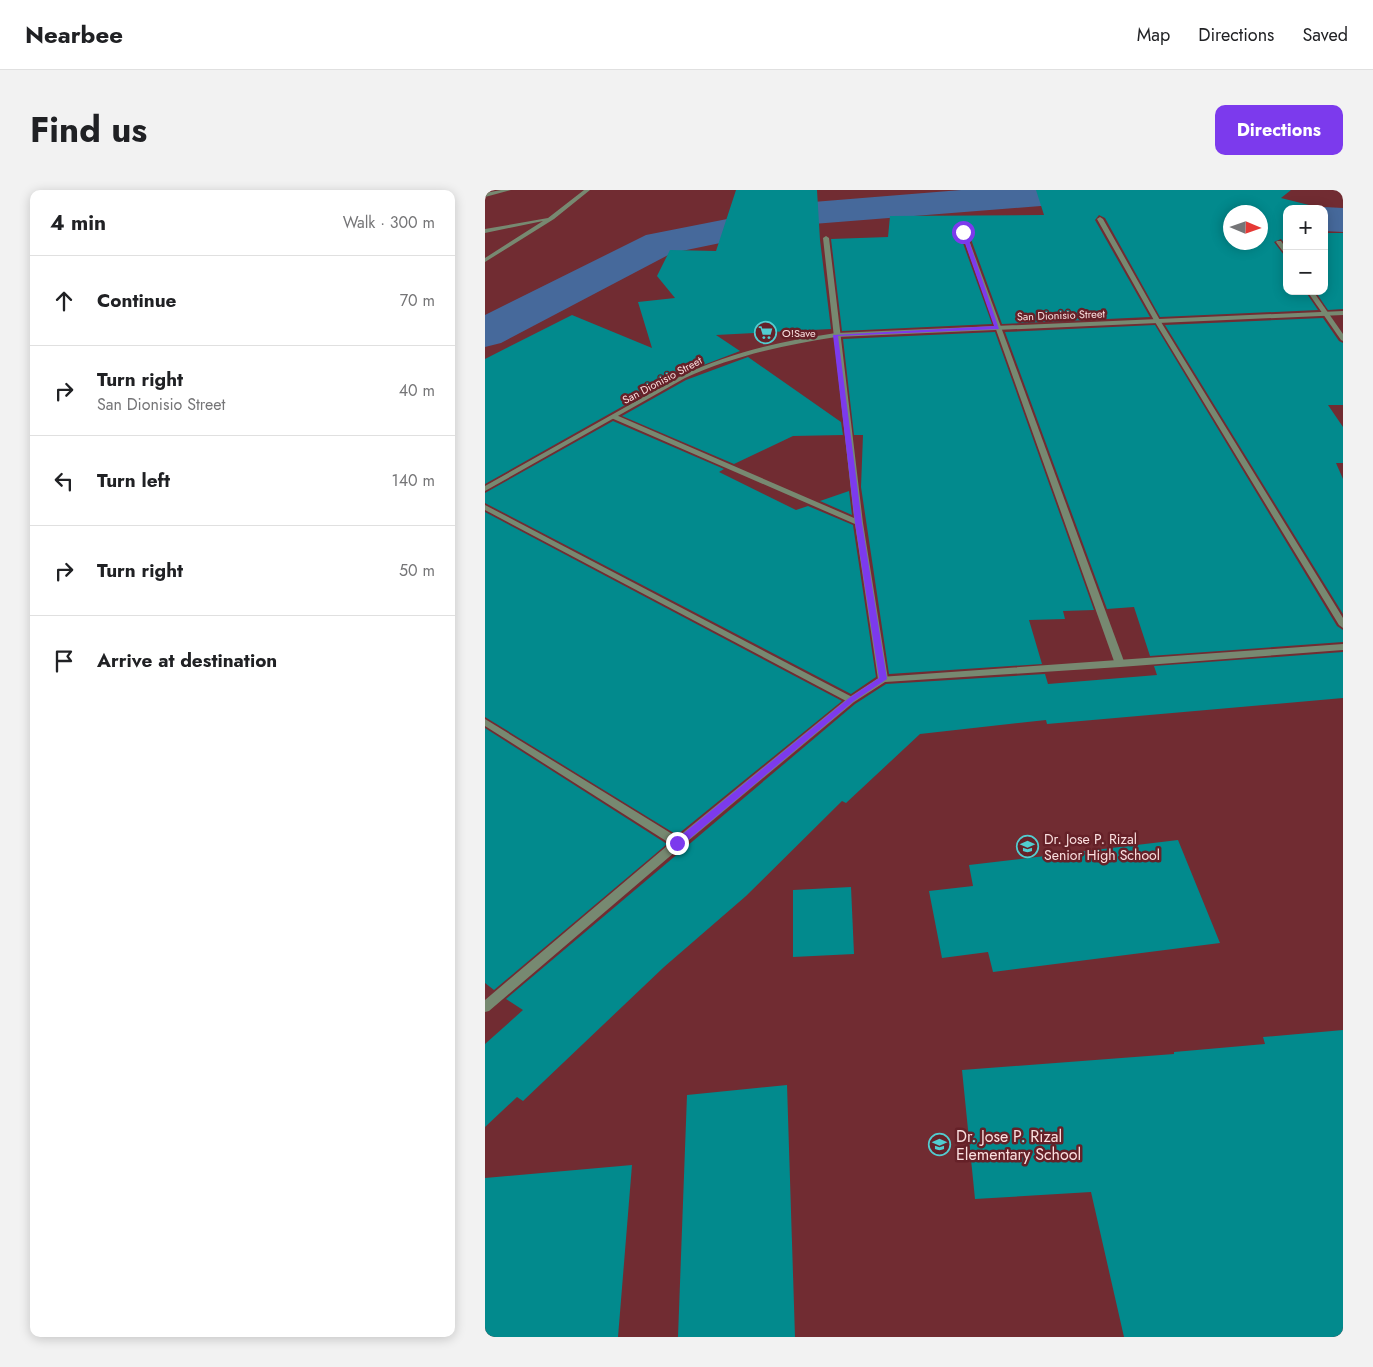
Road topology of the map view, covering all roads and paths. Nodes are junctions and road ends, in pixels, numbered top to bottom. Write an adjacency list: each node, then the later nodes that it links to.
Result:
1 (508, 190): 3 (street)
2 (587, 190): 4 (street)
3 (485, 195)
4 (552, 218): 6 (street); 11 (street)
5 (1100, 219): 15 (street)
6 (485, 231)
7 (963, 232): 16 (street)
8 (826, 238): 17 (street)
9 (1279, 242): 10 (street)
10 (1284, 250)
11 (485, 260)
12 (1312, 295): 14 (street)
13 (1343, 313): 14 (street, San Dionisio Street)
14 (1324, 314): 15 (street, San Dionisio Street); 18 (street)
15 (1159, 322): 16 (street, San Dionisio Street); 23 (street)
16 (997, 328): 17 (street, San Dionisio Street); 25 (street)
17 (836, 335): 19 (street, San Dionisio Street); 22 (street)
18 (1343, 339)
19 (613, 417): 20 (street, San Dionisio Street); 22 (street)
20 (485, 488)
21 (485, 507): 27 (street)
22 (859, 523): 26 (street)
23 (1343, 625)
24 (1343, 646): 25 (street)
25 (1120, 664): 26 (street)
26 (883, 679): 27 (street)
27 (851, 700): 29 (street)
28 (485, 722): 29 (street)
29 (677, 843): 30 (street)
30 (485, 1007)

